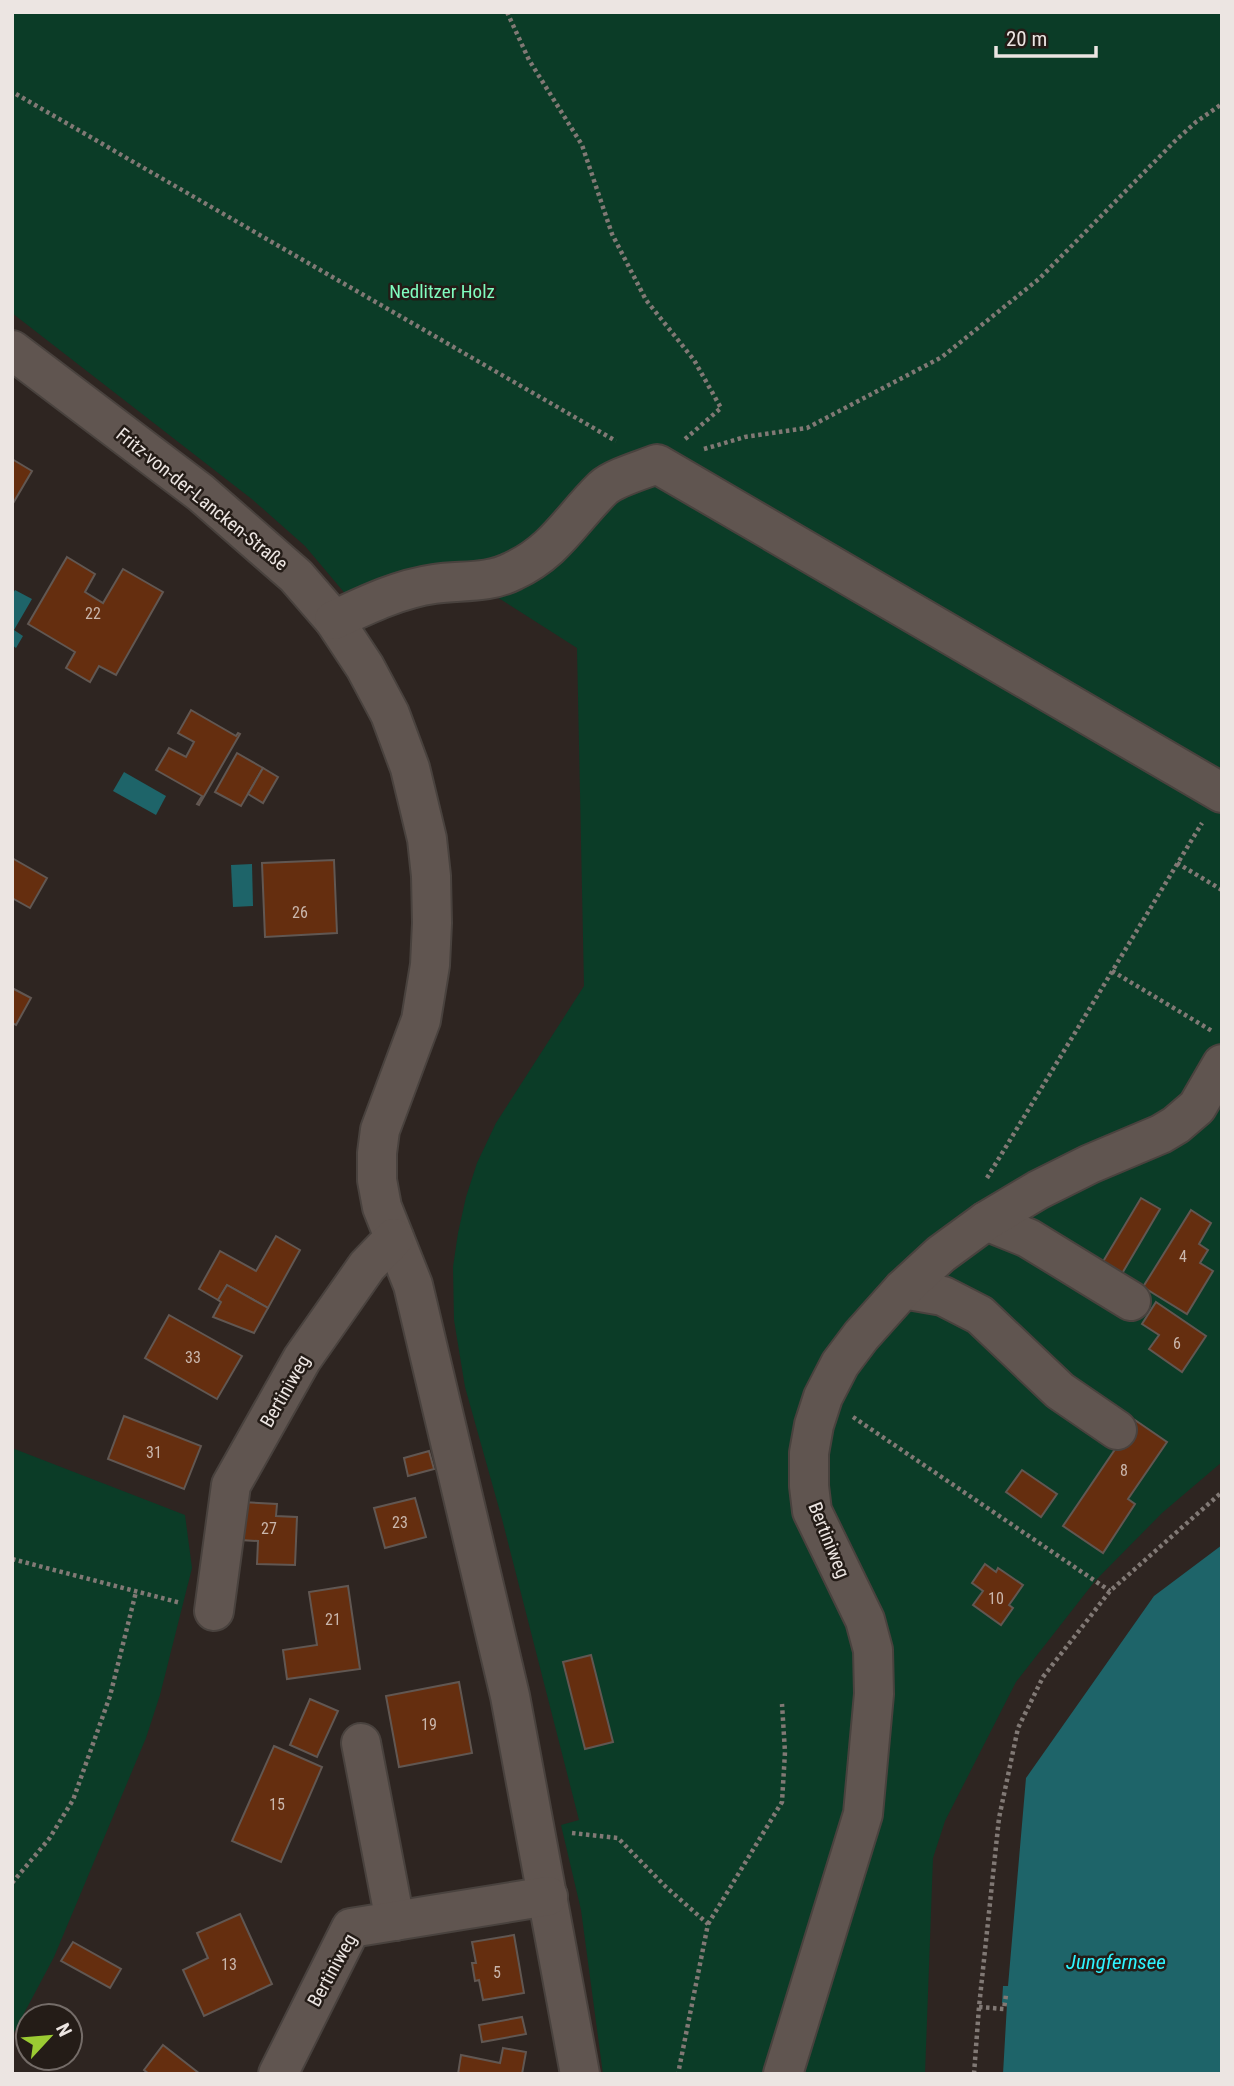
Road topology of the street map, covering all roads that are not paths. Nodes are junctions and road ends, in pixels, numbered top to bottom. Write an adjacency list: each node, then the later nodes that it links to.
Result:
1 (12, 350): 2 (street, Fritz-von-der-Lancken-Straße)
2 (334, 620): 3 (street); 6 (street, Fritz-von-der-Lancken-Straße)
3 (1221, 792)
4 (1222, 1064): 5 (street, Bertiniweg)
5 (986, 1221): 7 (street, Bertiniweg); 8 (street)
6 (394, 1238): 10 (street, Bertiniweg); 12 (street)
7 (903, 1289): 9 (street); 16 (street, Bertiniweg)
8 (1131, 1301)
9 (1117, 1430)
10 (214, 1611)
11 (361, 1742): 13 (street)
12 (548, 1896): 13 (street, Bertiniweg); 15 (street)
13 (396, 1921): 14 (street, Bertiniweg)
14 (278, 2074)
15 (580, 2074)
16 (783, 2074)

